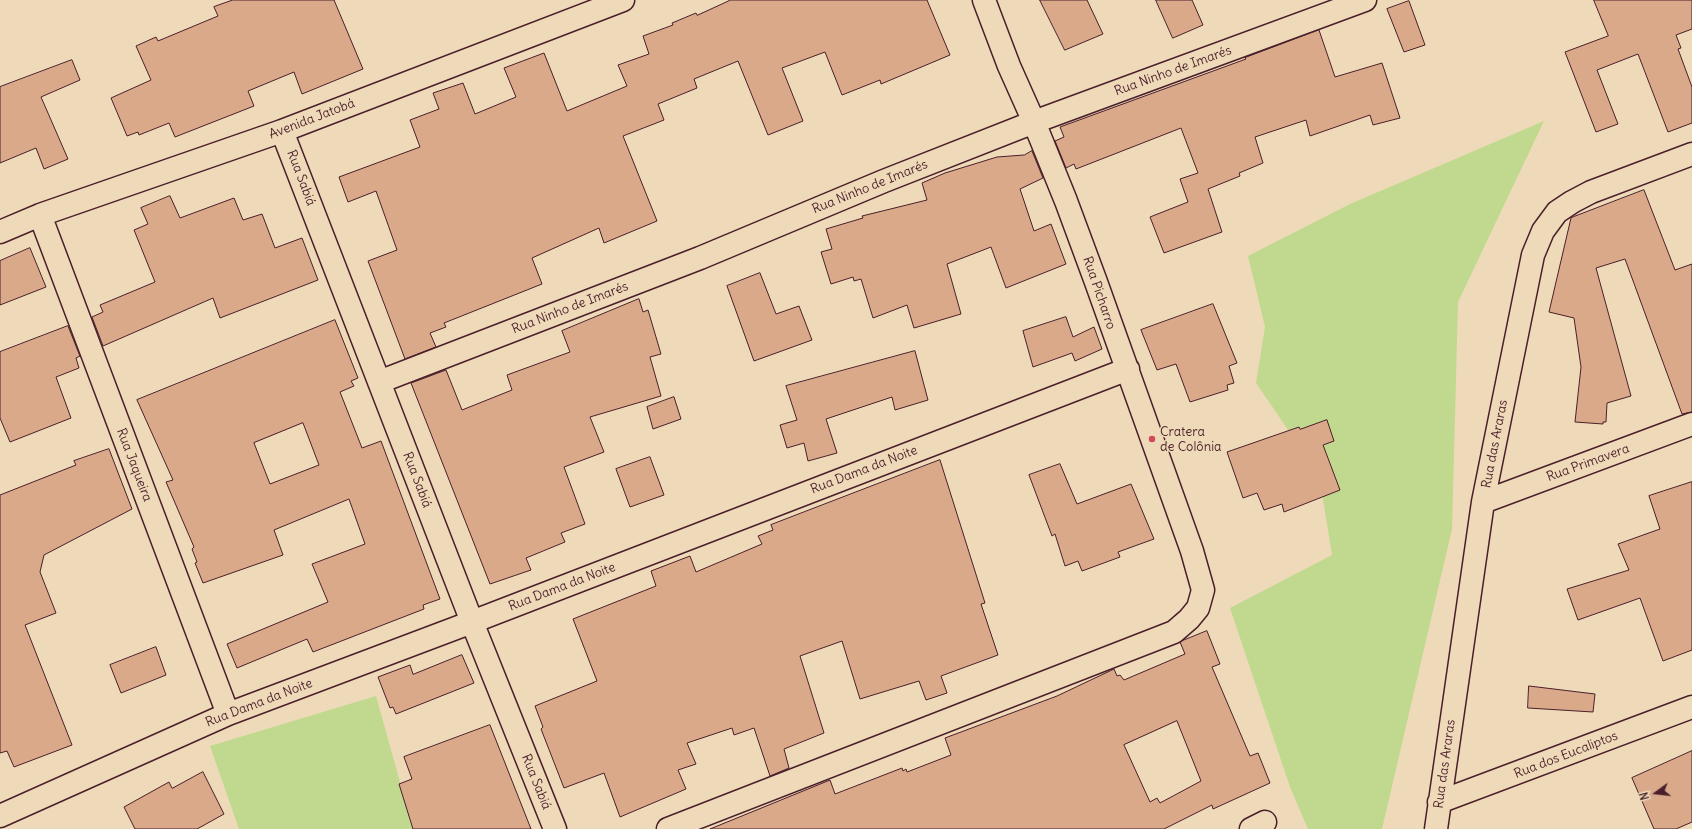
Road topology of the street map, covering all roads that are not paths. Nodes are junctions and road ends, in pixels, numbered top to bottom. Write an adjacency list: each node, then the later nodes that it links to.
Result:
1 (623, 0): 5 (street, Avenida Jatobá)
2 (984, 0): 4 (street, Rua Picharro)
3 (1365, 0): 4 (street, Rua Ninho de Imarés)
4 (1034, 122): 9 (street, Rua Picharro); 10 (street, Rua Ninho de Imarés)
5 (282, 131): 7 (street, Avenida Jatobá); 10 (street, Rua Sabiá)
6 (1692, 154): 12 (street, Rua das Araras)
7 (40, 215): 8 (street, Avenida Jatobá); 15 (street, Rua Jaqueira)
8 (0, 232)
9 (1128, 369): 13 (street, Rua Dama da Noite); 19 (street, Rua Picharro)
10 (379, 382): 13 (street, Rua Sabiá)
11 (1692, 424): 12 (street, Rua Primavera)
12 (1483, 502): 16 (street, Rua das Araras)
13 (472, 622): 15 (street, Rua Dama da Noite); 18 (street, Rua Sabiá)
14 (1692, 707): 16 (street, Rua dos Eucaliptos)
15 (228, 714): 17 (street, Rua Dama da Noite)
16 (1439, 802): 20 (street, Rua das Araras)
17 (0, 816)
18 (555, 829)
19 (668, 829)
20 (1436, 829)

